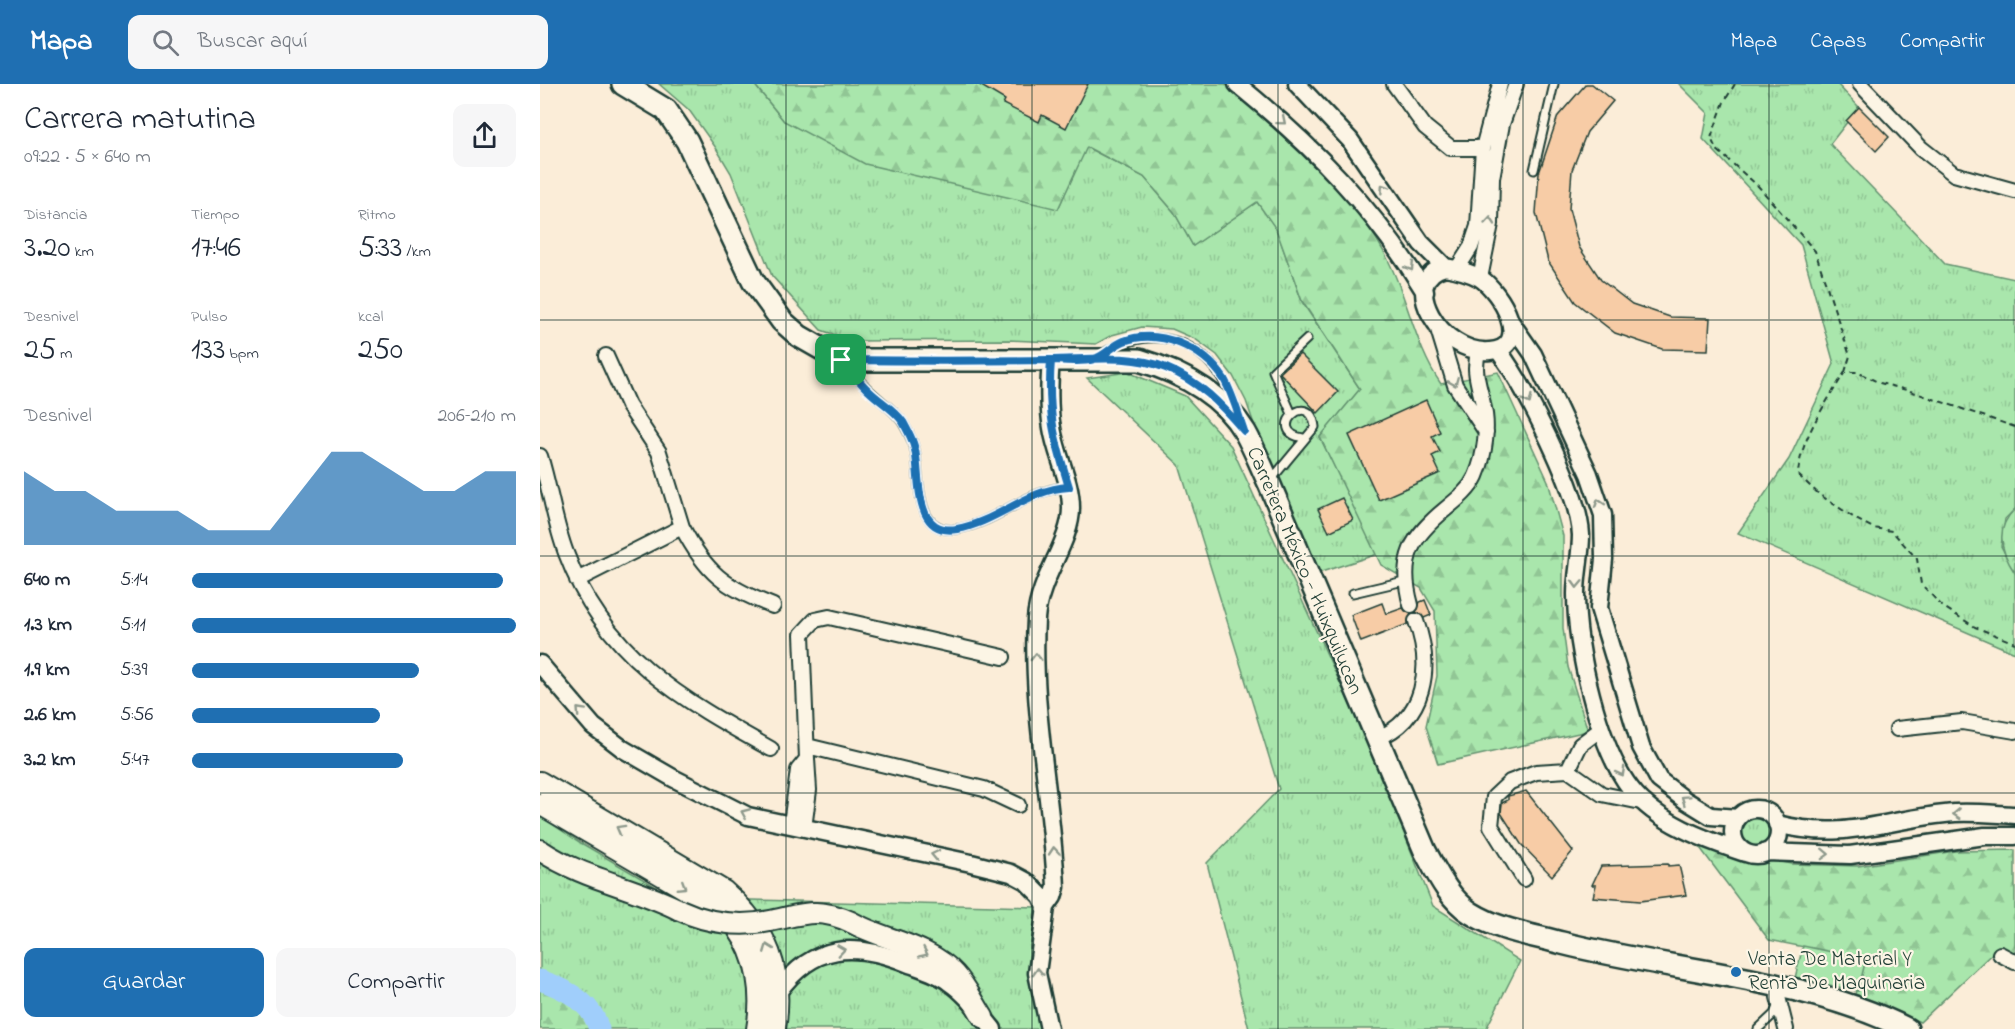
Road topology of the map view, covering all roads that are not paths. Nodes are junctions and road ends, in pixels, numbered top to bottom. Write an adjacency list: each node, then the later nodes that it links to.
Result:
1 (623, 84): 22 (main road, Carretera México - Huixquilucan)
2 (1237, 84): 14 (street, one-way to 14)
3 (1297, 84): 12 (street, one-way to 3)
4 (1394, 84): 9 (street)
5 (1500, 84): 9 (street)
6 (1516, 84): 13 (street, one-way to 6)
7 (1554, 84): 10 (lane)
8 (1860, 84): 11 (street)
9 (1483, 147): 12 (street)
10 (1534, 170)
11 (2015, 191)
12 (1451, 268): 13 (street); 14 (street)
13 (1480, 278): 15 (street)
14 (1425, 292): 16 (street)
15 (1510, 321): 19 (street); 52 (street, one-way to 15)
16 (1437, 327): 18 (street); 26 (street, one-way to 26)
17 (1307, 339): 24 (lane)
18 (1479, 350): 19 (street); 26 (street)
19 (1498, 350): 40 (street, one-way to 40)
20 (606, 356): 31 (street)
21 (1095, 359): 23 (main road, Carretera México - Huixquilucan); 25 (main road, Carretera México - Huixquilucan); 25 (lane)
22 (841, 360): 23 (main road, Carretera México - Huixquilucan); 30 (lane)
23 (1051, 360): 30 (street)
24 (1292, 414): 27 (lane); 27 (lane)
25 (1244, 431): 29 (main road, Carretera México - Huixquilucan)
26 (1486, 432): 33 (street)
27 (1303, 438): 29 (lane)
28 (540, 456): 32 (street)
29 (1269, 483): 43 (main road, Carretera México - Huixquilucan)
30 (1069, 487): 60 (street, one-way to 30)
31 (682, 527): 32 (street); 36 (street)
32 (577, 580): 44 (street)
33 (1404, 581): 34 (lane); 35 (street)
34 (1353, 593)
35 (1411, 605)
36 (773, 606)
37 (1416, 621): 43 (street)
38 (1003, 657): 45 (street)
39 (540, 664): 54 (street, one-way to 39)
40 (1600, 729): 46 (street); 48 (street, one-way to 48)
41 (1897, 729): 42 (street)
42 (2015, 731)
43 (1376, 739): 64 (main road, Carretera México - Huixquilucan)
44 (771, 749)
45 (807, 752): 50 (street); 54 (street)
46 (1568, 770): 48 (street); 59 (street)
47 (540, 782): 63 (main road, one-way to 47)
48 (1646, 803): 58 (street)
49 (540, 804): 66 (main road, one-way to 66)
50 (1018, 805)
51 (2015, 815): 53 (street, one-way to 53)
52 (1738, 818): 53 (street); 58 (street)
53 (1777, 824): 57 (street)
54 (798, 826): 60 (street, one-way to 54)
55 (2015, 836): 57 (street, one-way to 55)
56 (540, 850): 65 (main road, one-way to 65, bridge)
57 (1766, 852): 58 (street)
58 (1744, 853)
59 (1524, 879)
60 (1046, 907): 67 (street, one-way to 60)
61 (2000, 954): 62 (street)
62 (2015, 962)
63 (777, 992): 65 (street, one-way to 65); 66 (main road)
64 (1778, 992): 68 (lane); 69 (street); 70 (main road, Carretera México - Huixquilucan)
65 (988, 1023)
66 (767, 1027)
67 (1049, 1029)
68 (1758, 1029)
69 (1786, 1029)
70 (1907, 1029)

